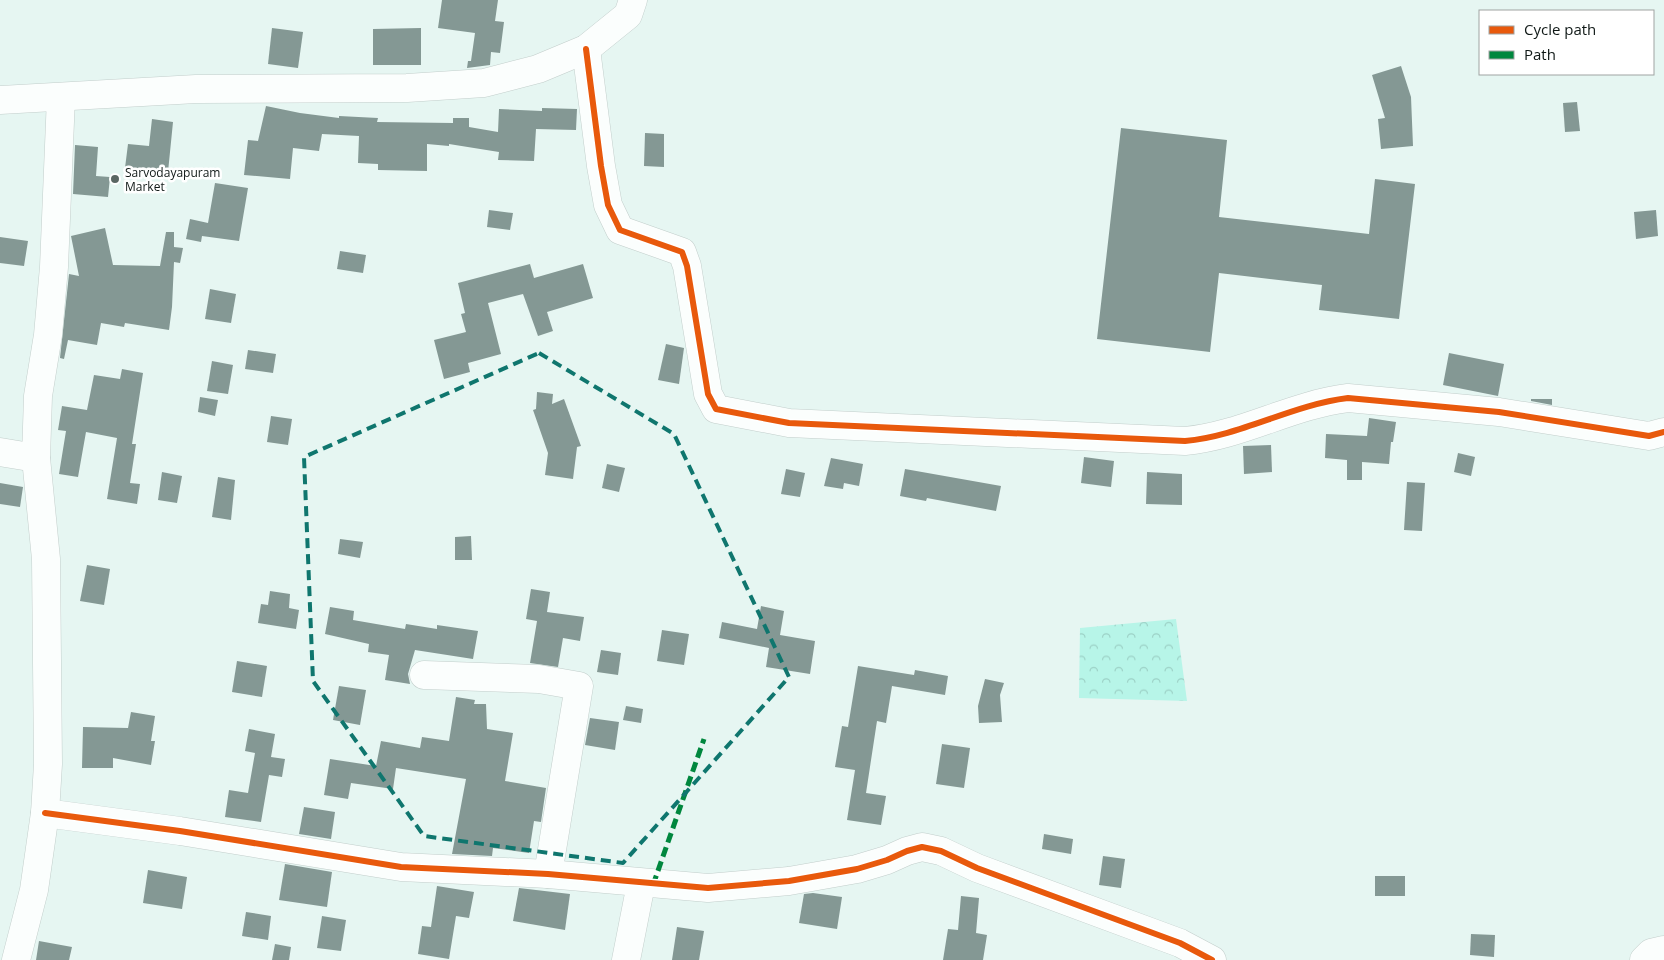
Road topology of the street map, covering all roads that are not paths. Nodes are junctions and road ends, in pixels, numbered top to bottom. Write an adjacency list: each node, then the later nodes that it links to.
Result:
1 (633, 0): 2 (street)
2 (586, 49): 3 (street); 5 (street)
3 (61, 97): 4 (street); 7 (street)
4 (0, 100)
5 (1664, 432)
6 (0, 452): 7 (street)
7 (36, 458): 9 (street)
8 (424, 675): 10 (street)
9 (45, 814): 10 (street); 13 (street)
10 (548, 874): 11 (street)
11 (642, 884): 14 (street); 15 (street)
12 (1664, 950): 16 (street)
13 (16, 960)
14 (626, 960)
15 (1212, 960)
16 (1644, 960)

